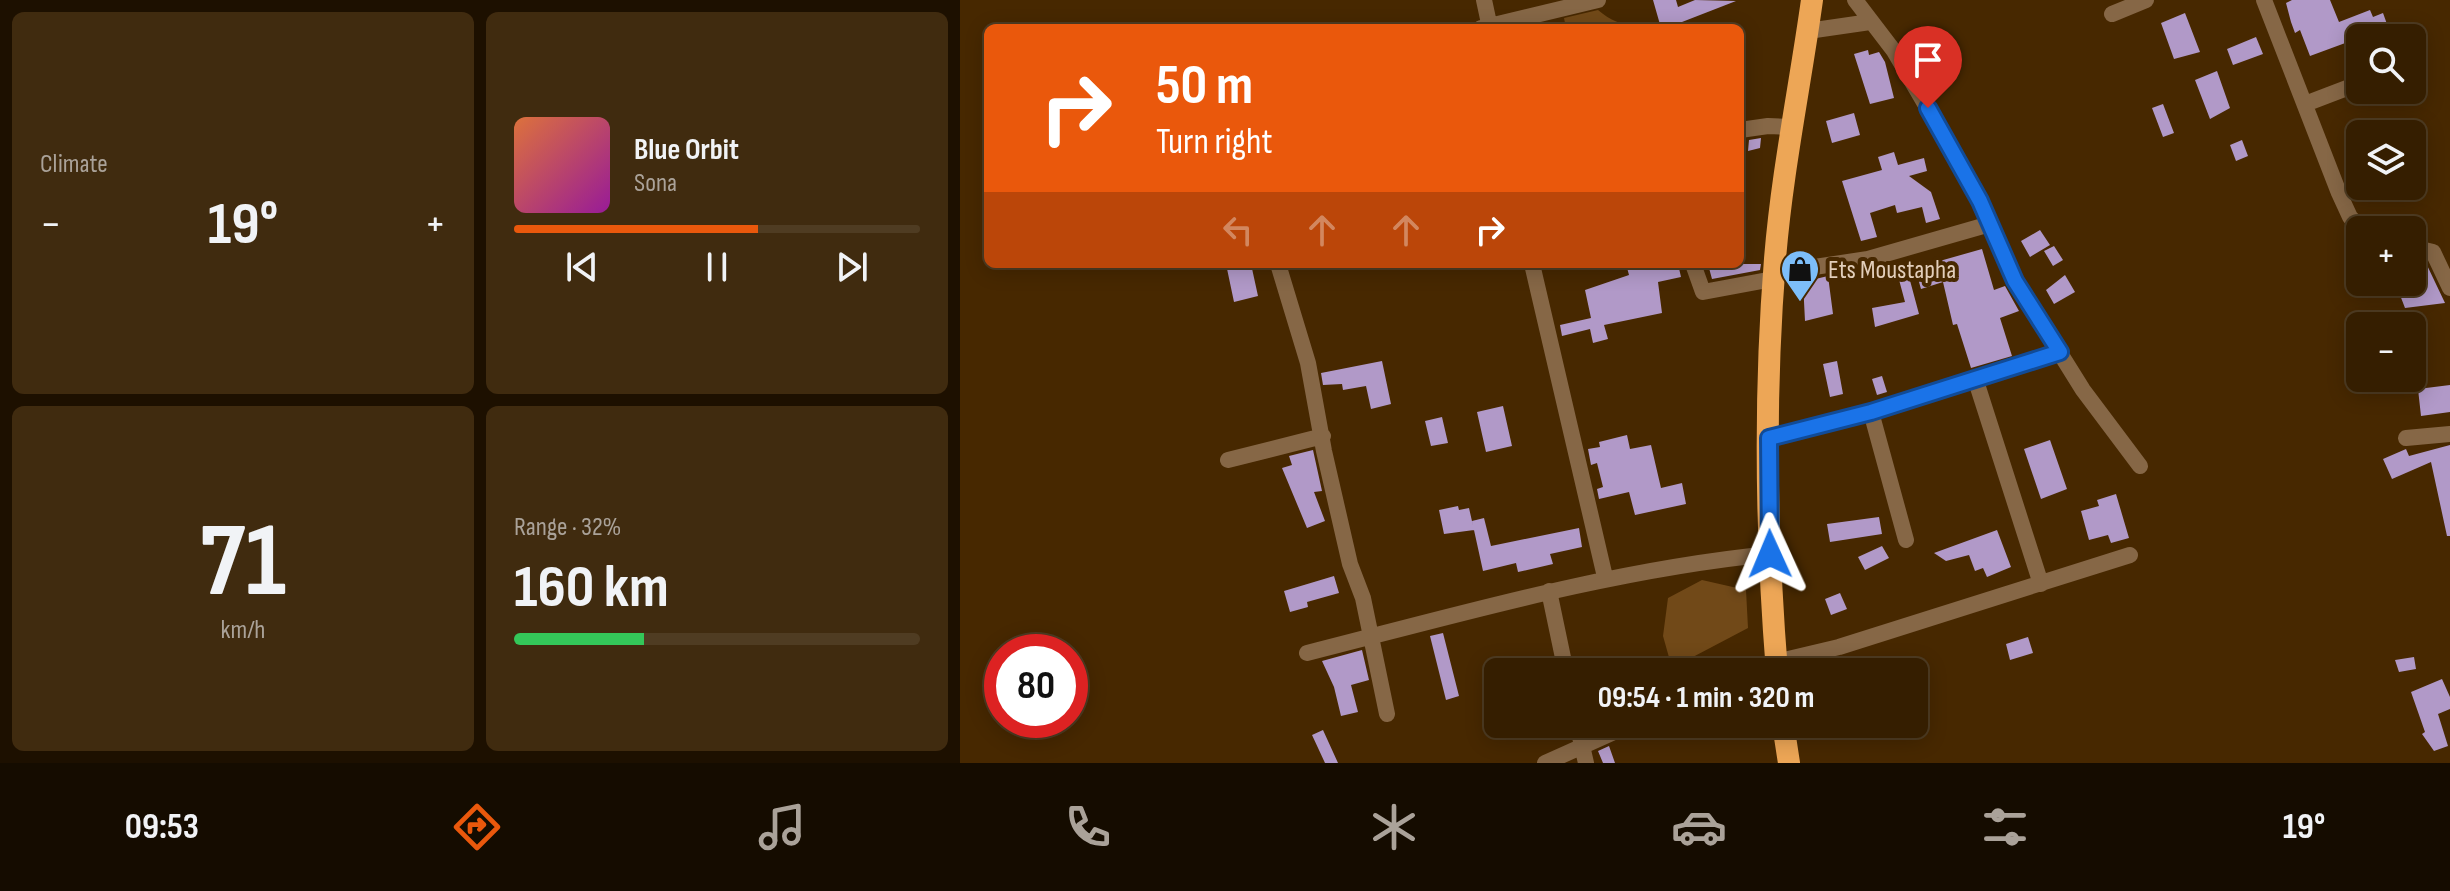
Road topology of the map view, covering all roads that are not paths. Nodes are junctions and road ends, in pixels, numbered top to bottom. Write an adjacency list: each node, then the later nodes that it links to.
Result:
1 (1484, 0): 9 (street)
2 (1598, 0): 10 (street)
3 (1812, 0): 11 (highway)
4 (1855, 0): 8 (street)
5 (2146, 0): 7 (street)
6 (2264, 0): 13 (street)
7 (2112, 14)
8 (1870, 22): 11 (street); 17 (street)
9 (1487, 24)
10 (1499, 24)
11 (1808, 31): 14 (highway)
12 (2346, 88): 13 (street)
13 (2305, 104): 16 (street)
14 (1792, 127): 15 (street); 22 (highway)
15 (1744, 129)
16 (2350, 216)
17 (1990, 224): 22 (street); 24 (street)
18 (2426, 250): 23 (street)
19 (1279, 268): 28 (street)
20 (1533, 268): 36 (street)
21 (1694, 268): 22 (street)
22 (1774, 276): 29 (highway)
23 (2450, 288)
24 (2060, 352): 25 (street); 32 (street)
25 (1975, 378): 26 (street); 37 (street)
26 (1871, 412): 29 (street); 33 (street)
27 (2450, 434): 30 (street)
28 (1323, 436): 31 (street); 39 (street)
29 (1769, 438): 34 (highway)
30 (2406, 438)
31 (1228, 460)
32 (2140, 466)
33 (1906, 540)
34 (1770, 554): 36 (street); 42 (highway)
35 (2130, 555): 37 (street)
36 (1605, 577): 38 (street)
37 (2041, 584): 43 (street)
38 (1549, 591): 39 (street); 41 (street)
39 (1369, 638): 40 (street); 44 (street)
40 (1307, 653)
41 (1563, 658)
42 (1776, 658)
43 (1805, 658)
44 (1387, 714)
45 (1580, 738): 48 (street)
46 (1597, 738): 48 (street)
47 (1785, 738): 51 (highway)
48 (1582, 744): 49 (street); 50 (street)
49 (1545, 763)
50 (1586, 763)
51 (1789, 763)

